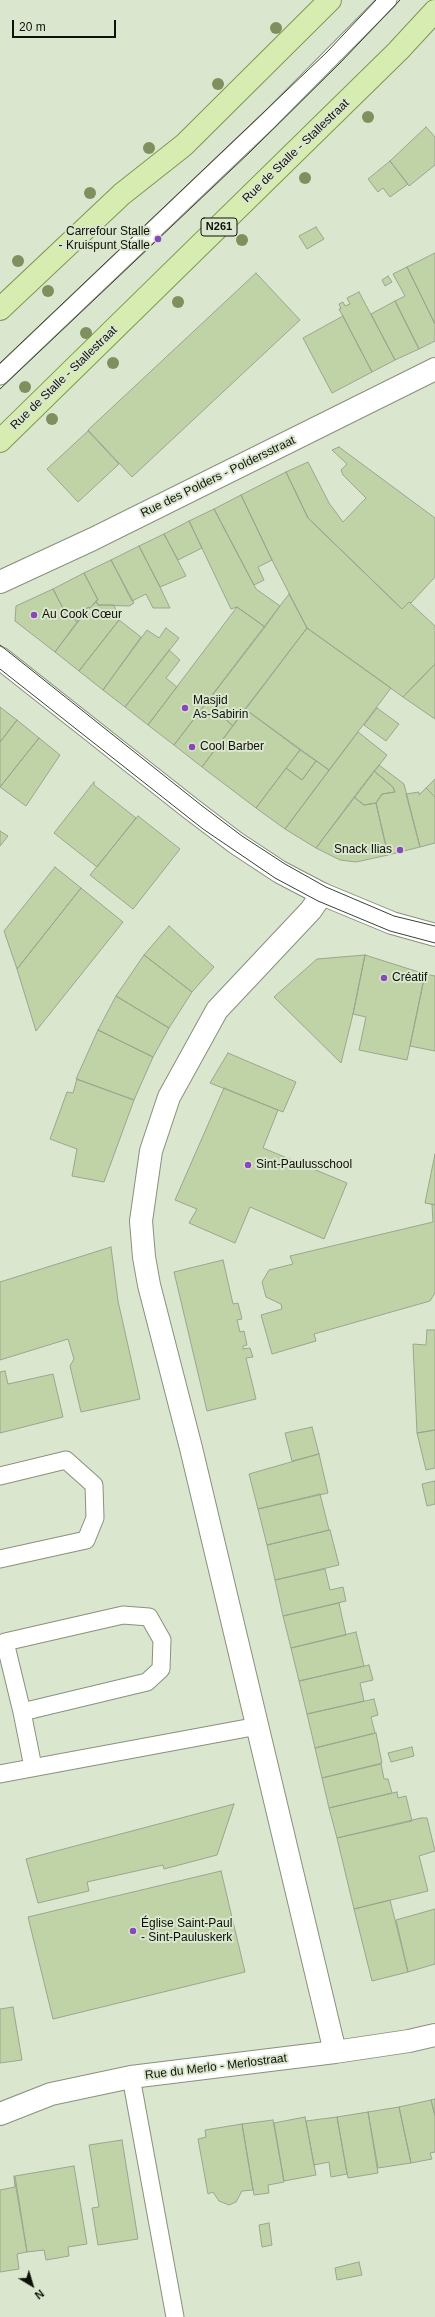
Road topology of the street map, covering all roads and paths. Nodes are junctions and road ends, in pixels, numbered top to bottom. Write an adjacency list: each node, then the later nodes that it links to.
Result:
1 (330, 0): 4 (main road)
2 (388, 0): 6 (lane)
3 (435, 11): 7 (main road, Rue de Stalle - Stallestraat / N261)
4 (0, 309)
5 (435, 368): 8 (street, Rue des Polders - Poldersstraat)
6 (0, 376)
7 (0, 441)
8 (0, 582)
9 (0, 658): 10 (street)
10 (322, 894): 11 (street); 15 (street)
11 (435, 935)
12 (0, 1476): 13 (lane)
13 (0, 1559)
14 (22, 1712): 14 (lane); 16 (lane)
15 (258, 1726): 16 (lane); 19 (street)
16 (33, 1767): 17 (lane)
17 (0, 1774)
18 (435, 2035): 19 (street, Rue du Merlo - Merlostraat)
19 (335, 2052): 20 (street, Rue du Merlo - Merlostraat)
20 (131, 2077): 21 (street, Rue du Merlo - Merlostraat); 22 (lane)
21 (0, 2114)
22 (175, 2317)

